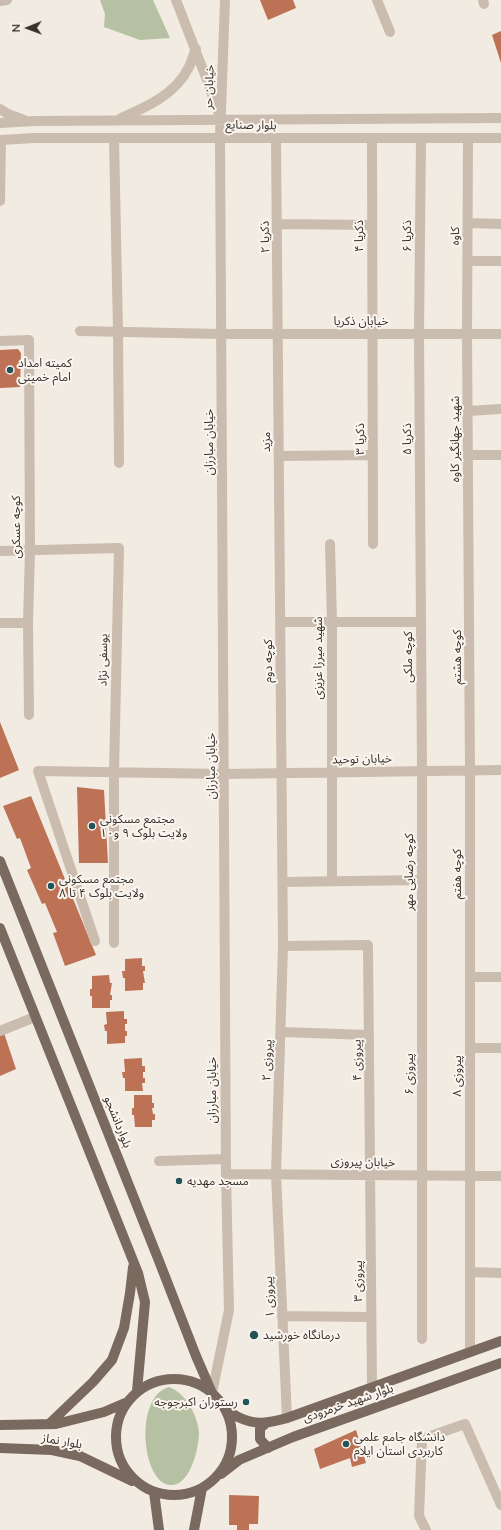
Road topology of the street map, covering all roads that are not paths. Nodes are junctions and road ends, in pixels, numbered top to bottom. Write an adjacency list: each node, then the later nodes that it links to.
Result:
1 (7, 0): 5 (street)
2 (176, 0): 7 (street, خیابان حر)
3 (225, 0): 11 (street, خیابان حر)
4 (377, 0): 6 (street)
5 (0, 1)
6 (390, 32)
7 (196, 49): 10 (street); 11 (street, خیابان حر)
8 (0, 109): 12 (street)
9 (501, 118): 11 (street, بلوار صنایع)
10 (116, 120): 11 (street, بلوار صنایع); 12 (street, بلوار صنایع)
11 (221, 120): 14 (street, خیابان مبارزان)
12 (27, 121): 13 (street, بلوار صنایع)
13 (0, 123)
14 (220, 137): 15 (street, بلوار صنایع); 16 (street, بلوار صنایع); 31 (street, خیابان مبارزان)
15 (114, 138): 21 (street, بلوار صنایع); 30 (street)
16 (276, 138): 17 (street, بلوار صنایع); 23 (street, ذکریا ۲)
17 (372, 138): 18 (street, بلوار صنایع); 26 (street, ذکریا ۴)
18 (421, 138): 19 (street, بلوار صنایع); 33 (street, ذکریا ۶)
19 (468, 138): 20 (street, بلوار صنایع); 24 (street, کاوه)
20 (501, 138)
21 (0, 140): 22 (street)
22 (0, 201)
23 (277, 224): 26 (street); 36 (street, ذکریا ۲)
24 (468, 224): 25 (street); 28 (street, کاوه)
25 (501, 224)
26 (372, 225): 32 (street, ذکریا ۴)
27 (501, 260): 28 (street)
28 (468, 261): 34 (street, کاوه)
29 (80, 331): 30 (street, خیابان ذکریا)
30 (118, 331): 31 (street, خیابان ذکریا); 44 (street)
31 (221, 334): 36 (street, خیابان ذکریا); 63 (street, خیابان مبارزان)
32 (372, 334): 33 (street, خیابان ذکریا); 36 (street, خیابان ذکریا); 40 (street, ذکریا ۳)
33 (419, 334): 34 (street, خیابان ذکریا); 46 (street, ذکریا ۵)
34 (467, 334): 35 (street, خیابان ذکریا); 39 (street, شهید جهانگیر کاوه)
35 (501, 334)
36 (279, 335): 43 (street, مزید)
37 (0, 341): 51 (street, کوچه عسکری)
38 (501, 410): 39 (street)
39 (468, 411): 41 (street, شهید جهانگیر کاوه)
40 (373, 455): 43 (street); 48 (street, ذکریا ۳)
41 (468, 455): 42 (street); 45 (street, شهید جهانگیر کاوه)
42 (501, 455)
43 (280, 456): 49 (street, مزید)
44 (119, 463)
45 (469, 542): 60 (street, کوچه هشتم)
46 (420, 543): 54 (street, کوچه ملکی)
47 (330, 544): 53 (street, شهید میرزا عزیزی)
48 (373, 544)
49 (280, 548): 52 (street, کوچه دوم)
50 (0, 551): 51 (street)
51 (30, 551): 56 (street, کوچه عسکری); 61 (street, یوسفی نژاد)
52 (281, 622): 53 (street); 64 (street, کوچه دوم)
53 (332, 622): 54 (street); 62 (street, شهید میرزا عزیزی)
54 (421, 622): 59 (street, کوچه ملکی)
55 (0, 623): 56 (street)
56 (28, 623): 57 (street, کوچه عسکری)
57 (29, 715)
58 (501, 770): 60 (street, خیابان توحید)
59 (422, 771): 60 (street, خیابان توحید); 62 (street, خیابان توحید); 66 (street, کوچه رضایی مهر)
60 (470, 771): 74 (street, کوچه هفتم)
61 (114, 772): 63 (street); 70 (street); 71 (street, یوسفی نژاد)
62 (331, 773): 64 (street, خیابان توحید); 67 (street, شهید میرزا عزیزی)
63 (224, 774): 64 (street, خیابان توحید); 82 (street, خیابان مبارزان)
64 (282, 774): 68 (street, کوچه دوم)
65 (0, 861): 101 (main road, بلواردانشجو)
66 (422, 880): 67 (street); 73 (street, کوچه رضایی مهر)
67 (332, 881): 68 (street)
68 (283, 882): 72 (street, پیروزی ۲)
69 (0, 928): 76 (main road)
70 (95, 940)
71 (114, 943)
72 (283, 946): 78 (street, پیروزی ۲); 79 (street, پیروزی ۴)
73 (422, 973): 87 (street, پیروزی ۶)
74 (470, 977): 75 (street); 80 (street, پیروزی ۸)
75 (501, 978)
76 (35, 1017): 77 (street); 90 (main road)
77 (0, 1031)
78 (281, 1032): 79 (street); 85 (street, پیروزی ۲)
79 (369, 1035): 86 (street, پیروزی ۴)
80 (470, 1048): 81 (street); 88 (street, پیروزی ۸)
81 (501, 1048)
82 (226, 1159): 83 (street); 84 (street, خیابان مبارزان)
83 (159, 1161)
84 (226, 1174): 85 (street, خیابان پیروزی); 101 (street, خیابان مبارزان)
85 (276, 1174): 86 (street, خیابان پیروزی); 93 (street, پیروزی ۱)
86 (371, 1175): 87 (street, خیابان پیروزی); 94 (street, پیروزی ۳)
87 (422, 1176): 88 (street, خیابان پیروزی); 95 (street, پیروزی ۶)
88 (470, 1176): 89 (street, خیابان پیروزی); 91 (street, پیروزی ۸)
89 (501, 1176)
90 (134, 1263): 100 (main road); 104 (main road)
91 (470, 1272): 92 (street); 97 (street, پیروزی ۸)
92 (501, 1273)
93 (282, 1316): 94 (street); 103 (street, پیروزی ۱)
94 (371, 1317): 99 (street, پیروزی ۳)
95 (422, 1339)
96 (501, 1341): 97 (main road, بلوار شهید خرمرودی)
97 (470, 1352): 99 (main road, بلوار شهید خرمرودی)
98 (501, 1363): 108 (main road, بلوار شهید خرمرودی)
99 (372, 1388): 103 (main road, بلوار شهید خرمرودی)
100 (137, 1391): 101 (main road); 102 (main road)
101 (215, 1396): 105 (main road, بلوار شهید خرمرودی); 110 (main road)
102 (125, 1403): 104 (main road, بلوار نماز); 109 (main road)
103 (287, 1418): 105 (main road, بلوار شهید خرمرودی)
104 (49, 1424): 106 (main road, بلوار نماز)
105 (264, 1424): 108 (main road)
106 (0, 1425)
107 (0, 1448): 109 (main road, بلوار نماز)
108 (268, 1448): 110 (main road, بلوار شهید خرمرودی)
109 (138, 1484): 111 (main road)
110 (206, 1485): 111 (main road); 114 (main road)
111 (154, 1492): 113 (main road)
112 (501, 1506): 115 (street)
113 (159, 1530)
114 (194, 1530)
115 (426, 1530)

